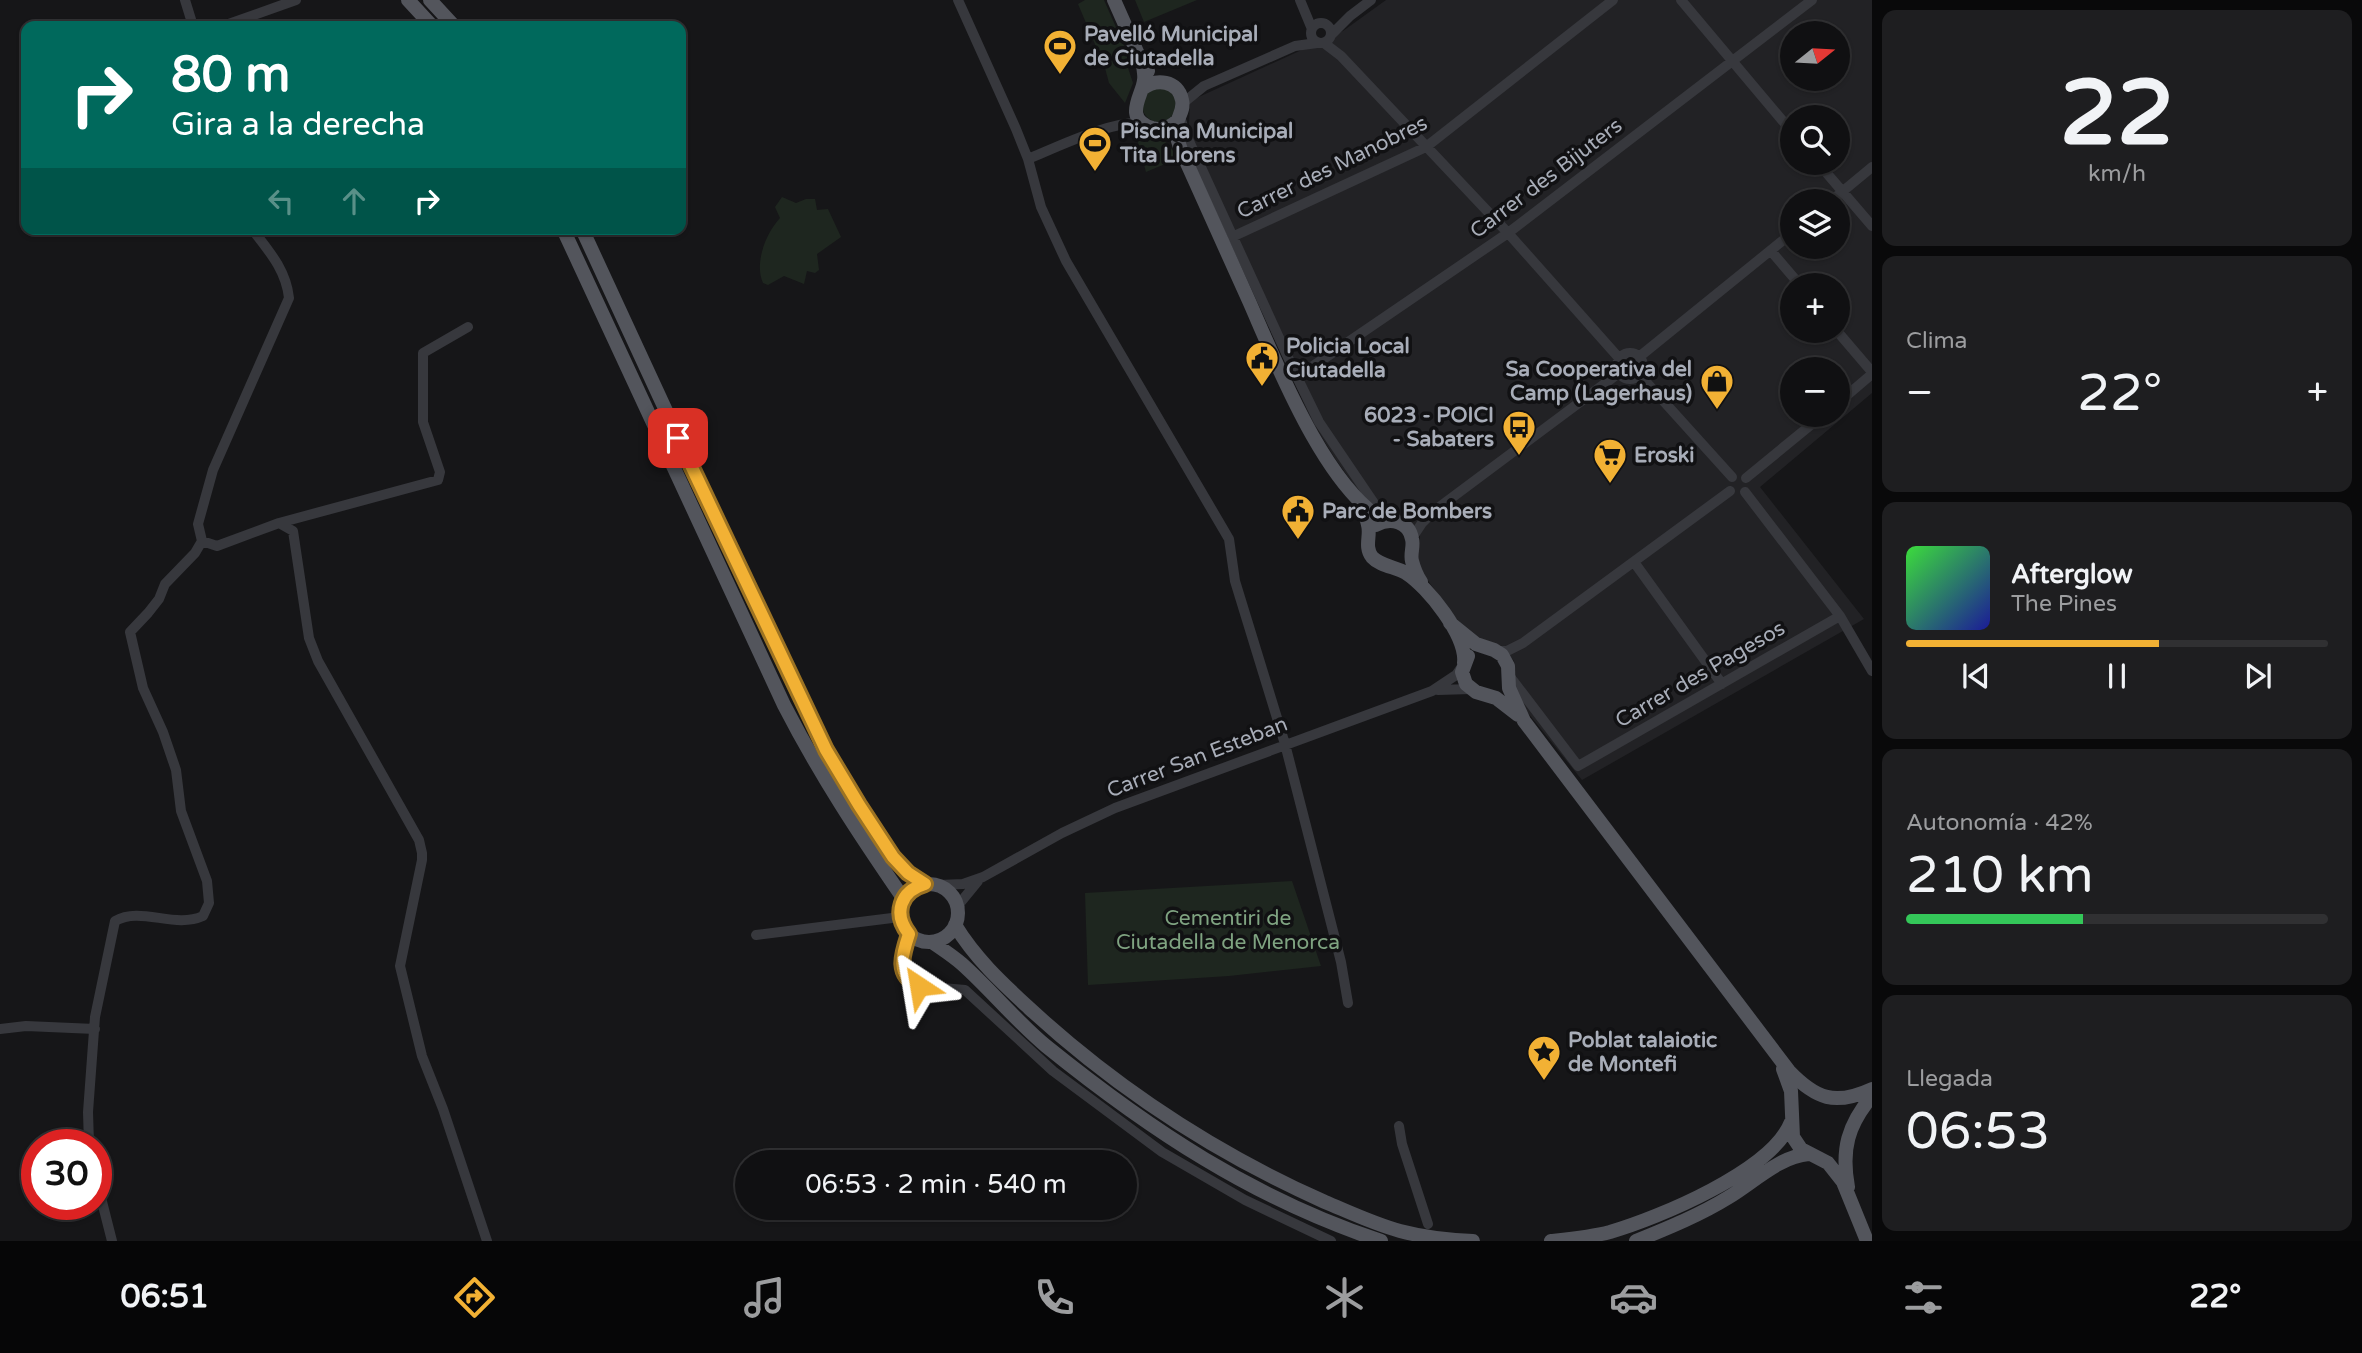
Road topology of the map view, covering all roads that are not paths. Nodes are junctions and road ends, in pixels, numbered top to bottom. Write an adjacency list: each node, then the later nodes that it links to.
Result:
1 (185, 0): 13 (street)
2 (296, 0): 14 (street)
3 (408, 0): 15 (main road)
4 (430, 0): 16 (main road)
5 (958, 0): 34 (street)
6 (1114, 0): 21 (main road)
7 (1300, 0): 17 (street)
8 (1371, 0): 12 (street)
9 (1613, 0): 32 (street, Carrer des Manobres)
10 (1681, 0): 20 (street)
11 (1812, 0): 20 (street, Carrer des Bijuters)
12 (1350, 16): 17 (street); 18 (street)
13 (191, 21)
14 (237, 21)
15 (427, 21)
16 (449, 21)
17 (1317, 27): 18 (street); 18 (street); 19 (street)
18 (1326, 40): 19 (street); 32 (street)
19 (1295, 46): 23 (street)
20 (1732, 62): 28 (street); 41 (street, Carrer des Bijuters)
21 (1143, 63): 22 (main road); 25 (main road)
22 (1159, 82): 24 (main road); 25 (main road)
23 (1204, 86): 24 (street); 27 (street)
24 (1175, 88): 27 (main road)
25 (1142, 89): 26 (main road)
26 (1136, 105): 29 (main road); 30 (street)
27 (1180, 113): 31 (main road); 33 (main road); 45 (street)
28 (1780, 118)
29 (1146, 124): 30 (street); 31 (main road)
30 (1113, 126): 34 (street)
31 (1162, 129): 33 (main road)
32 (1426, 146): 41 (street); 45 (street, Carrer des Manobres)
33 (1181, 150): 63 (main road)
34 (1028, 159): 85 (street)
35 (1872, 167): 38 (street)
36 (1828, 175): 37 (street)
37 (1840, 189)
38 (1846, 189)
39 (1850, 200): 40 (street)
40 (1872, 226)
41 (1508, 233): 52 (street); 56 (street, Carrer des Bijuters)
42 (257, 235): 69 (street)
43 (566, 235): 88 (main road)
44 (585, 235): 87 (main road)
45 (1232, 237): 56 (street)
46 (1780, 243): 47 (street)
47 (1771, 251): 48 (street); 51 (street)
48 (1790, 273)
49 (467, 327): 66 (street)
50 (1848, 343): 54 (street)
51 (1639, 357): 52 (street); 55 (street)
52 (1619, 358): 53 (street)
53 (1619, 373): 55 (street); 64 (street)
54 (1872, 373): 57 (street)
55 (1639, 374): 59 (street)
56 (1297, 377): 65 (street)
57 (1850, 392)
58 (1808, 427): 60 (street)
59 (1732, 477): 60 (street); 61 (street)
60 (1746, 478): 62 (street)
61 (1730, 491): 62 (street); 71 (street)
62 (1745, 492): 74 (street)
63 (1356, 497): 65 (main road); 68 (main road)
64 (1434, 511): 67 (street); 70 (street)
65 (1385, 521): 67 (main road); 68 (main road)
66 (279, 523): 69 (street); 110 (street)
67 (1401, 523): 70 (main road)
68 (1369, 534): 72 (main road)
69 (202, 541): 96 (street)
70 (1412, 544): 72 (main road); 73 (main road)
71 (1634, 562): 76 (street); 81 (street)
72 (1387, 565): 73 (main road)
73 (1427, 592): 75 (main road)
74 (1840, 616): 79 (street); 81 (street, Carrer des Pagesos)
75 (1450, 622): 77 (main road); 78 (main road)
76 (1523, 643): 77 (street); 80 (street)
77 (1491, 650): 78 (main road); 80 (main road)
78 (1463, 664): 82 (street, Carrer San Esteban); 83 (main road)
79 (1872, 671)
80 (1508, 672): 81 (street, Carrer des Pagesos); 83 (main road); 84 (main road)
81 (1722, 684)
82 (1432, 691): 83 (street, Carrer San Esteban); 85 (street, Carrer San Esteban)
83 (1477, 691): 84 (main road)
84 (1524, 721): 97 (main road)
85 (1284, 744): 86 (street, Carrer San Esteban); 94 (street)
86 (983, 877): 87 (street, Carrer San Esteban); 90 (street, Carrer San Esteban)
87 (932, 884): 88 (main road); 90 (main road)
88 (903, 898): 89 (main road)
89 (900, 917): 91 (main road); 92 (street)
90 (956, 919): 93 (main road); 113 (main road)
91 (909, 934): 93 (main road); 111 (street)
92 (756, 935)
93 (932, 942): 112 (main road)
94 (1348, 1003)
95 (0, 1029): 96 (street)
96 (94, 1029): 103 (street)
97 (1778, 1058): 100 (main road); 101 (main road)
98 (1872, 1089): 100 (main road)
99 (1872, 1096): 104 (main road)
100 (1827, 1098): 101 (main road); 104 (main road)
101 (1792, 1120): 105 (main road); 114 (main road)
102 (1399, 1126): 108 (street)
103 (89, 1129)
104 (1849, 1135): 105 (main road); 106 (main road)
105 (1812, 1155): 106 (main road); 115 (main road)
106 (1850, 1195): 116 (main road)
107 (107, 1220): 109 (street)
108 (1428, 1224)
109 (112, 1241)
110 (487, 1241)
111 (1331, 1241)
112 (1381, 1241)
113 (1473, 1241)
114 (1551, 1241)
115 (1636, 1241)
116 (1867, 1241)

